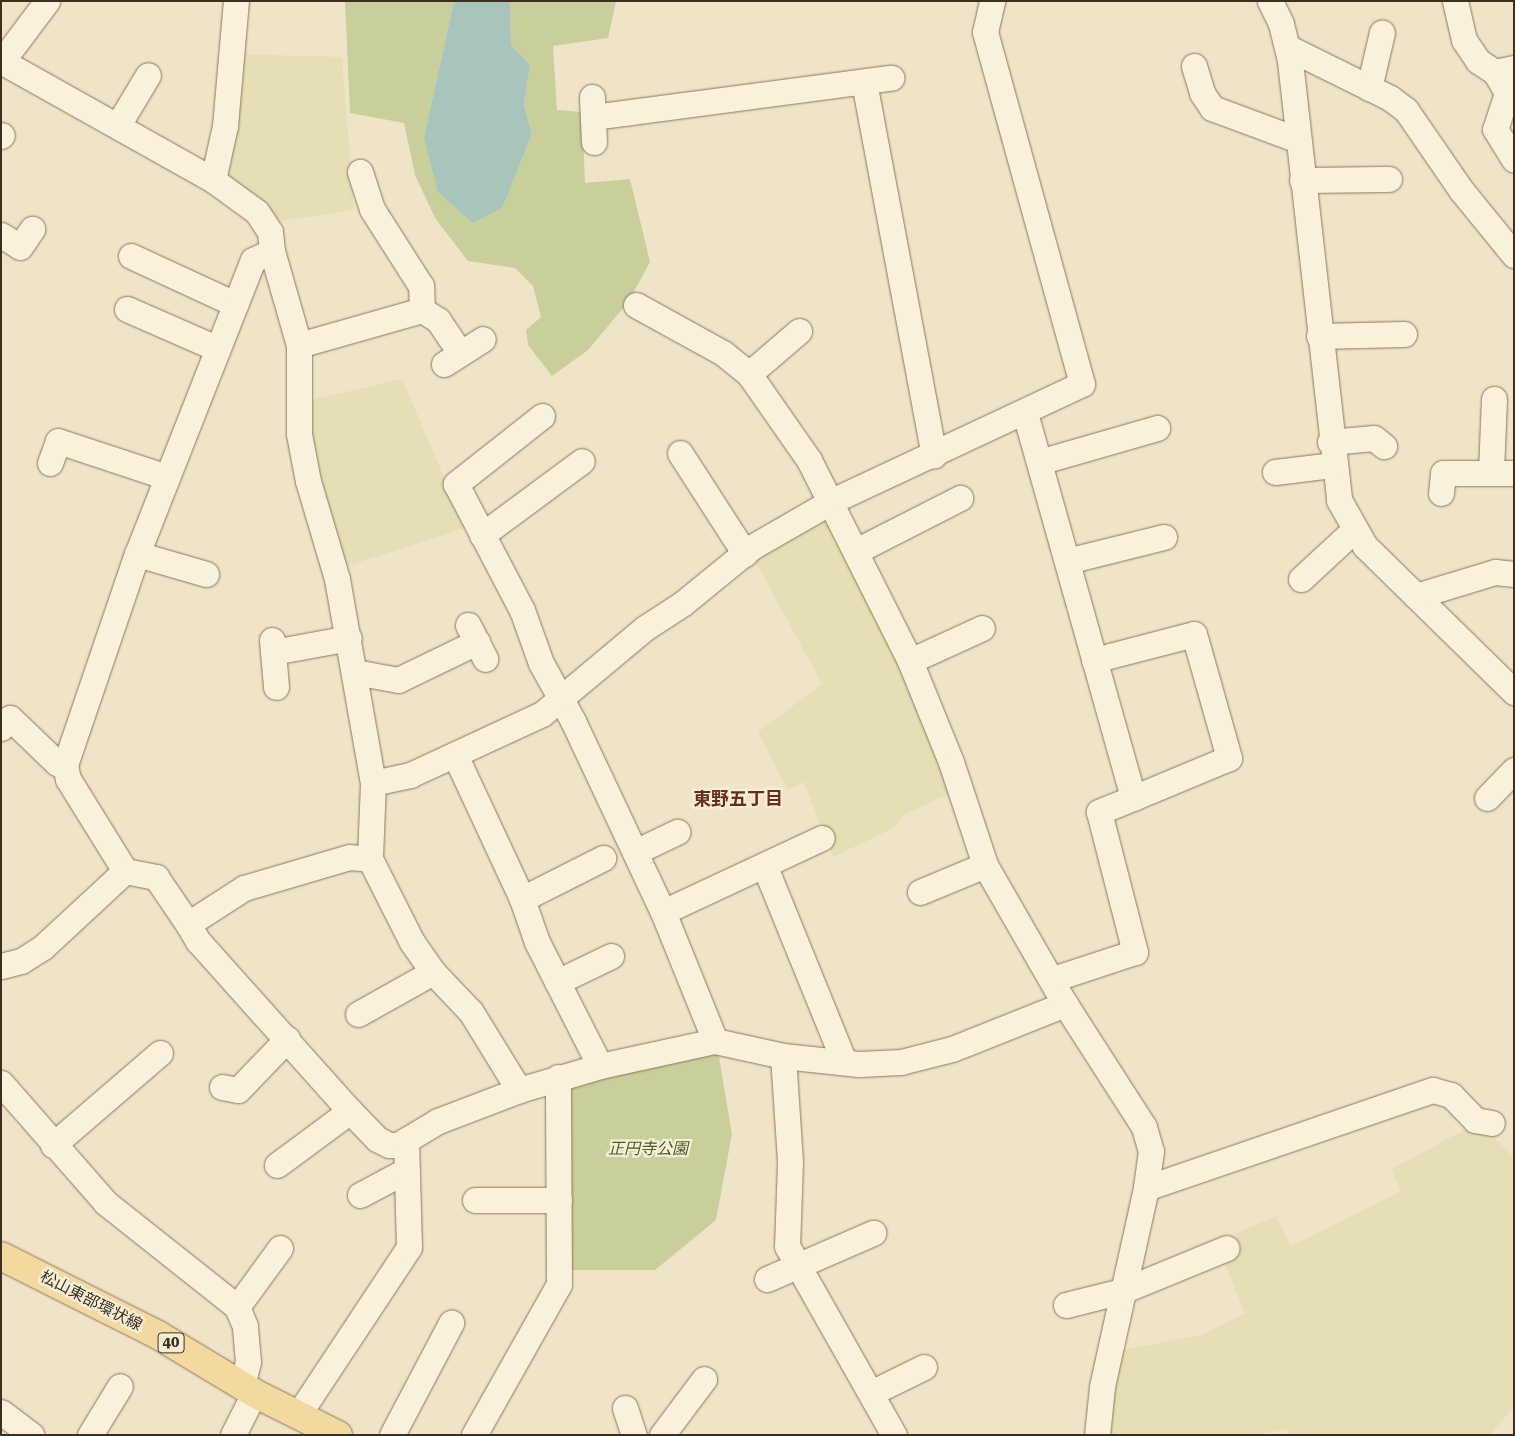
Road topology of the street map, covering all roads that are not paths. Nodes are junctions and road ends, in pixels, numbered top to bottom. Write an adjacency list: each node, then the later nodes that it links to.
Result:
1 (47, 1): 8 (street)
2 (992, 1): 40 (street)
3 (1270, 1): 7 (street)
4 (1455, 1): 10 (street)
5 (228, 3): 21 (street)
6 (1382, 32): 14 (street)
7 (1287, 47): 14 (street); 16 (street)
8 (1, 61): 15 (street)
9 (1194, 66): 16 (street)
10 (1504, 70): 18 (street)
11 (148, 74): 15 (street)
12 (891, 78): 13 (street)
13 (864, 82): 17 (street); 46 (street)
14 (1369, 88): 26 (street)
15 (118, 125): 21 (street)
16 (1298, 140): 22 (street)
17 (594, 142)
18 (1514, 160)
19 (360, 172): 31 (street)
20 (1389, 179): 22 (street)
21 (213, 180): 25 (street)
22 (1302, 180): 34 (street)
23 (32, 229): 24 (street)
24 (1, 235)
25 (272, 251): 28 (street); 36 (street)
26 (1514, 255)
27 (131, 256): 28 (street)
28 (235, 304): 37 (street)
29 (636, 305): 38 (street)
30 (127, 309): 37 (street)
31 (422, 310): 35 (street); 36 (street)
32 (799, 331): 38 (street)
33 (1404, 334): 34 (street)
34 (1319, 336): 45 (street)
35 (482, 339)
36 (299, 345): 68 (street)
37 (218, 349): 52 (street)
38 (750, 374): 55 (street)
39 (1494, 399): 51 (street)
40 (1025, 413): 46 (street); 49 (street)
41 (542, 416): 57 (street)
42 (1157, 428): 49 (street)
43 (1384, 446): 45 (street)
44 (680, 453): 61 (street)
45 (1331, 454): 50 (street); 56 (street)
46 (934, 455): 55 (street)
47 (582, 460): 57 (street)
48 (50, 462): 52 (street)
49 (1039, 462): 62 (street)
50 (1274, 472)
51 (1502, 472): 53 (street)
52 (167, 477): 60 (street)
53 (1441, 493)
54 (960, 498): 59 (street)
55 (832, 501): 59 (street); 61 (street)
56 (1354, 530): 65 (street); 66 (street)
57 (482, 535): 75 (street)
58 (1164, 537): 62 (street)
59 (856, 551): 71 (street)
60 (137, 554): 63 (street); 78 (street)
61 (745, 554): 75 (street)
62 (1067, 561): 70 (street)
63 (206, 574)
64 (1514, 574): 66 (street)
65 (1301, 579)
66 (1416, 596): 74 (street)
67 (982, 628): 71 (street)
68 (348, 638): 72 (street); 73 (street)
69 (476, 642): 72 (street)
70 (1094, 660): 81 (street); 81 (street)
71 (910, 661): 88 (street)
72 (355, 672): 80 (street)
73 (276, 687)
74 (1514, 692)
75 (561, 700): 77 (street); 85 (street)
76 (4, 717): 78 (street)
77 (455, 755): 80 (street); 92 (street)
78 (65, 765): 90 (street)
79 (1514, 770): 82 (street)
80 (373, 784): 87 (street)
81 (1133, 798): 98 (street)
82 (1487, 798)
83 (677, 832): 85 (street)
84 (822, 838): 89 (street)
85 (635, 852): 93 (street)
86 (603, 858): 92 (street)
87 (370, 859): 94 (street); 97 (street)
88 (985, 865): 91 (street); 98 (street)
89 (765, 867): 93 (street); 106 (street)
90 (124, 870): 94 (street); 96 (street)
91 (920, 892)
92 (522, 899): 99 (street)
93 (663, 912): 103 (street)
94 (188, 924): 102 (street)
95 (611, 956): 99 (street)
96 (1, 966)
97 (433, 972): 101 (street); 111 (street)
98 (1053, 979): 100 (street)
99 (557, 982): 107 (street)
100 (1065, 1004): 106 (street); 118 (street)
101 (358, 1014)
102 (286, 1039): 110 (street); 112 (street)
103 (716, 1041): 105 (street); 107 (street)
104 (160, 1053): 115 (street)
105 (783, 1056): 106 (street); 126 (street)
106 (844, 1062)
107 (600, 1066): 108 (street)
108 (558, 1077): 111 (street); 121 (street)
109 (1, 1083): 115 (street)
110 (222, 1087)
111 (519, 1090): 114 (street)
112 (350, 1111): 114 (street); 116 (street)
113 (1492, 1123): 118 (street)
114 (406, 1140): 117 (street)
115 (53, 1145): 130 (street)
116 (277, 1165)
117 (407, 1170): 119 (street); 139 (street)
118 (1146, 1188): 128 (street)
119 (360, 1196)
120 (475, 1200): 121 (street)
121 (558, 1200): 145 (street)
122 (873, 1233): 126 (street)
123 (280, 1248): 130 (street)
124 (1227, 1248): 128 (street)
125 (1, 1256): 135 (main road, 松山東部環状線 / 40)
126 (800, 1266): 127 (street); 136 (street)
127 (767, 1279)
128 (1122, 1292): 129 (street); 149 (street)
129 (1066, 1305)
130 (237, 1307): 135 (street)
131 (451, 1323): 144 (street)
132 (924, 1367): 136 (street)
133 (704, 1379): 147 (street)
134 (120, 1386): 141 (street)
135 (248, 1390): 139 (main road, 松山東部環状線 / 40); 142 (street)
136 (871, 1393): 148 (street)
137 (625, 1408): 146 (street)
138 (1, 1412): 140 (street)
139 (298, 1415): 143 (main road, 松山東部環状線 / 40)
140 (31, 1435)
141 (90, 1435)
142 (234, 1435)
143 (338, 1435)
144 (392, 1435)
145 (474, 1435)
146 (634, 1435)
147 (662, 1435)
148 (894, 1435)
149 (1097, 1435)

